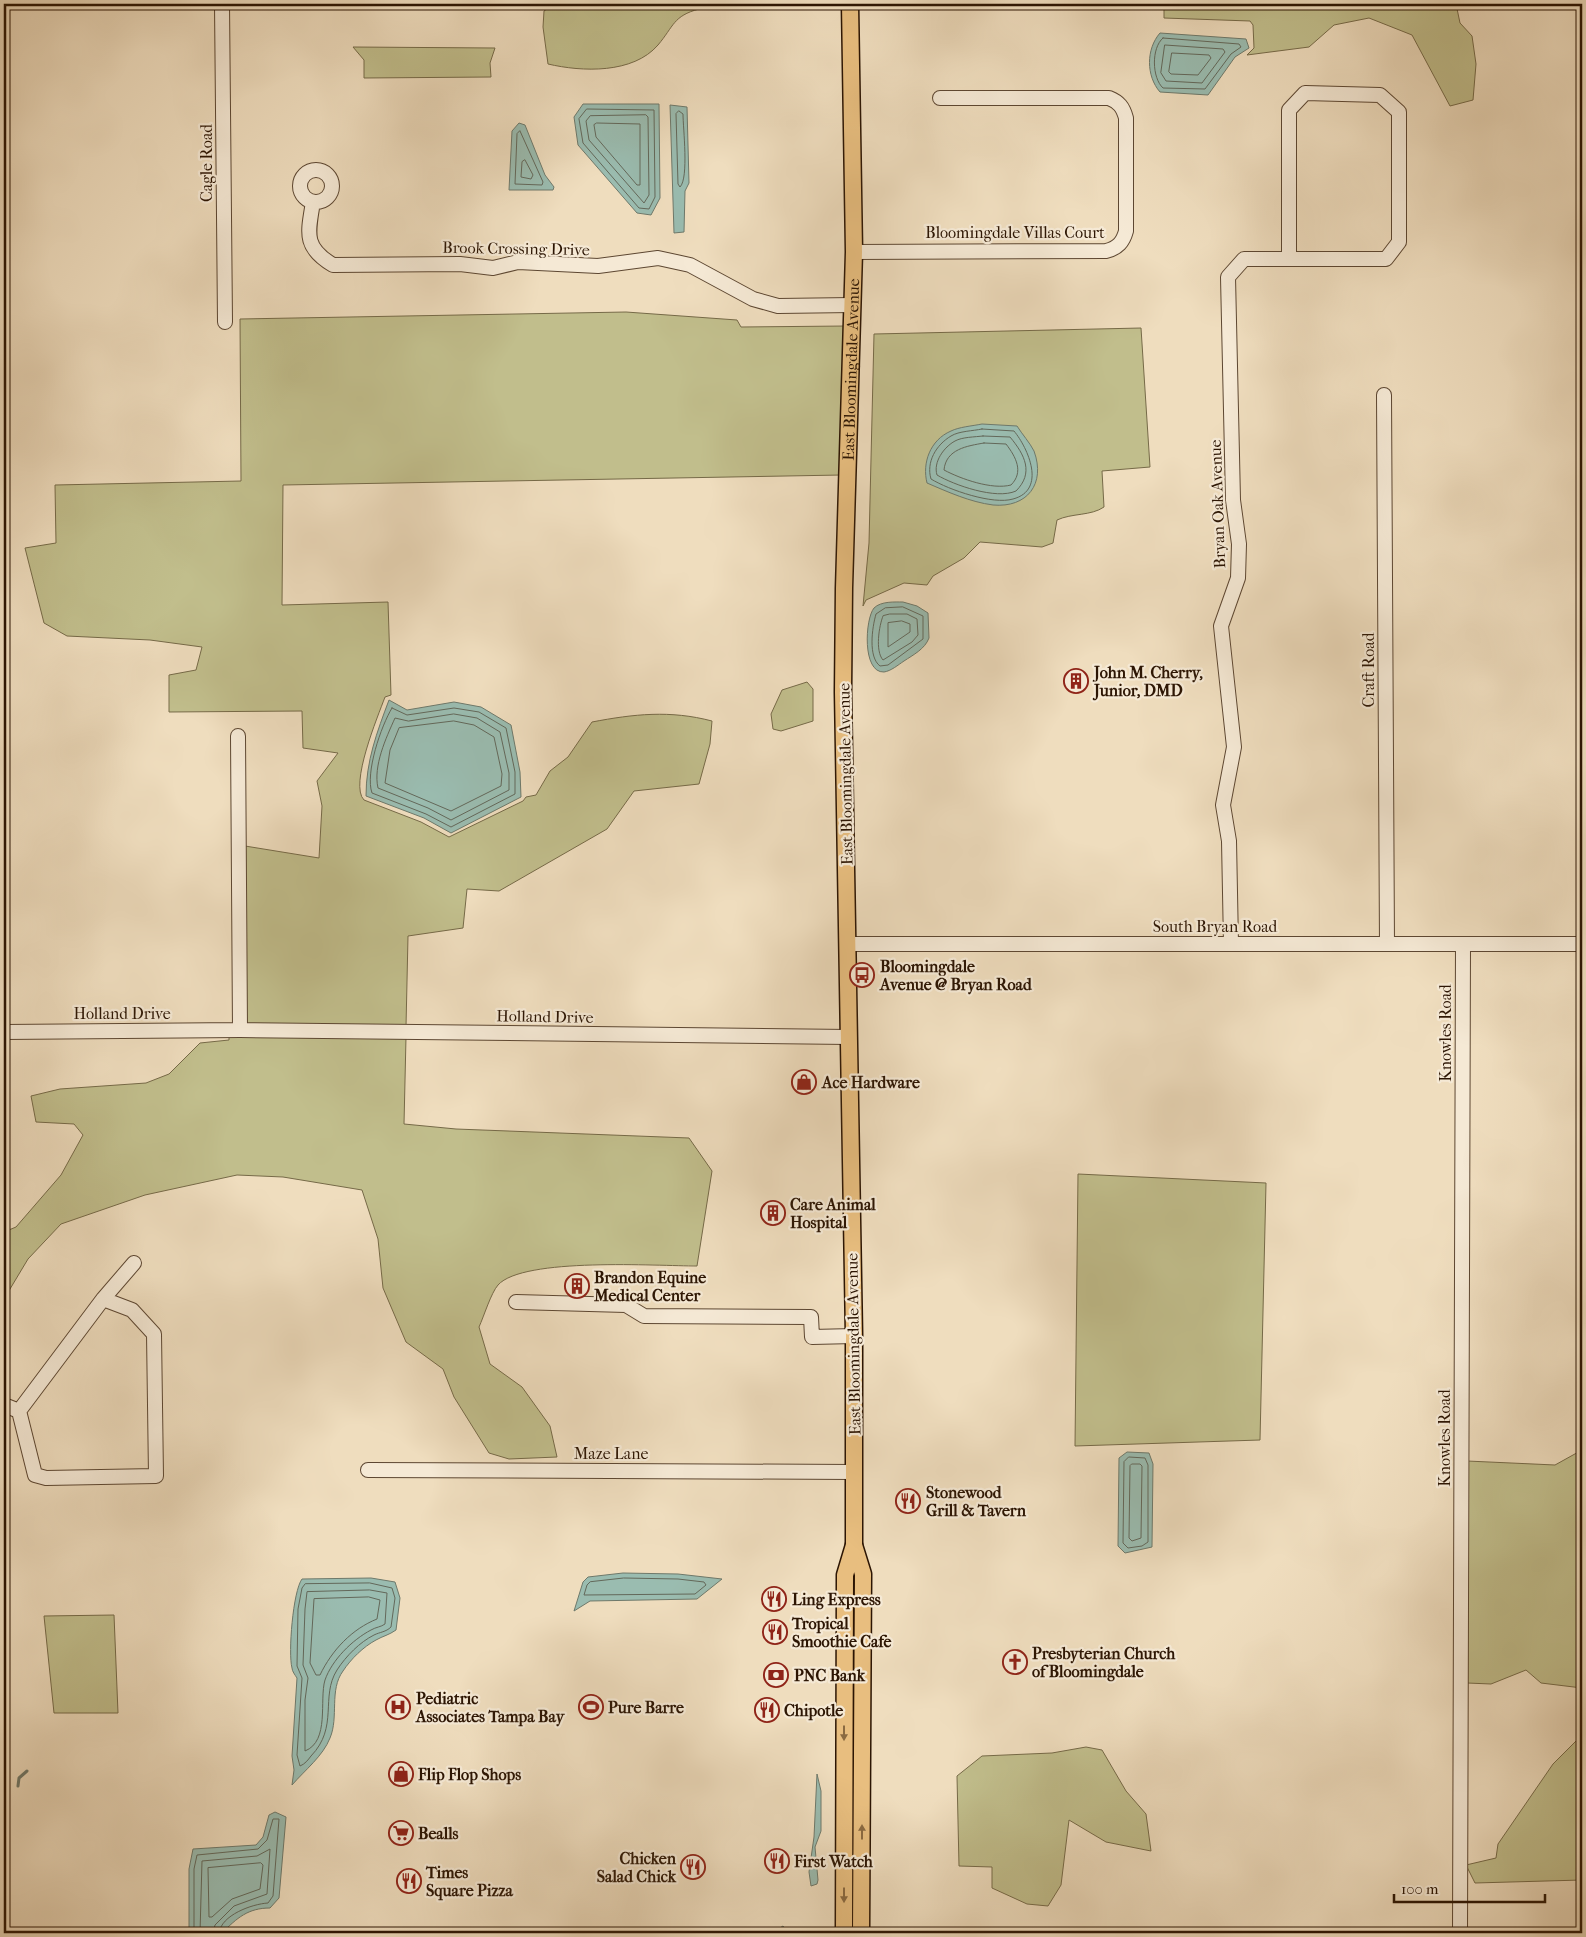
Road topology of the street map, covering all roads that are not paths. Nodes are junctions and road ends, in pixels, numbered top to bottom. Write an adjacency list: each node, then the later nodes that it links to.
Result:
1 (222, 4): 8 (street, Cagle Road)
2 (850, 4): 5 (main road, East Bloomingdale Avenue)
3 (940, 98): 5 (street, Bloomingdale Villas Court)
4 (313, 202): 7 (street, Brook Crossing Drive)
5 (854, 252): 7 (main road, East Bloomingdale Avenue)
6 (1289, 259): 6 (street, Bryan Oak Avenue); 12 (street, Bryan Oak Avenue)
7 (852, 305): 11 (main road, East Bloomingdale Avenue)
8 (225, 322)
9 (1384, 395): 13 (street, Craft Road)
10 (238, 736): 16 (street)
11 (848, 944): 12 (street, South Bryan Road); 18 (main road, East Bloomingdale Avenue)
12 (1231, 944): 13 (street, South Bryan Road)
13 (1387, 944): 14 (street, South Bryan Road)
14 (1463, 944): 15 (street, South Bryan Road); 30 (street, Knowles Road)
15 (1582, 944)
16 (240, 1030): 17 (street, Holland Drive); 18 (street, Holland Drive)
17 (4, 1032)
18 (850, 1037): 22 (main road, East Bloomingdale Avenue)
19 (134, 1263): 20 (street)
20 (103, 1299): 24 (street); 24 (street)
21 (516, 1302): 22 (street)
22 (854, 1336): 26 (main road, East Bloomingdale Avenue)
23 (4, 1404): 24 (street)
24 (19, 1411)
25 (368, 1470): 26 (street, Maze Lane)
26 (854, 1472): 27 (main road, East Bloomingdale Avenue)
27 (854, 1545): 28 (main road, East Bloomingdale Avenue, one-way to 28); 29 (main road, East Bloomingdale Avenue, one-way to 27)
28 (844, 1933)
29 (861, 1933)
30 (1460, 1933)

